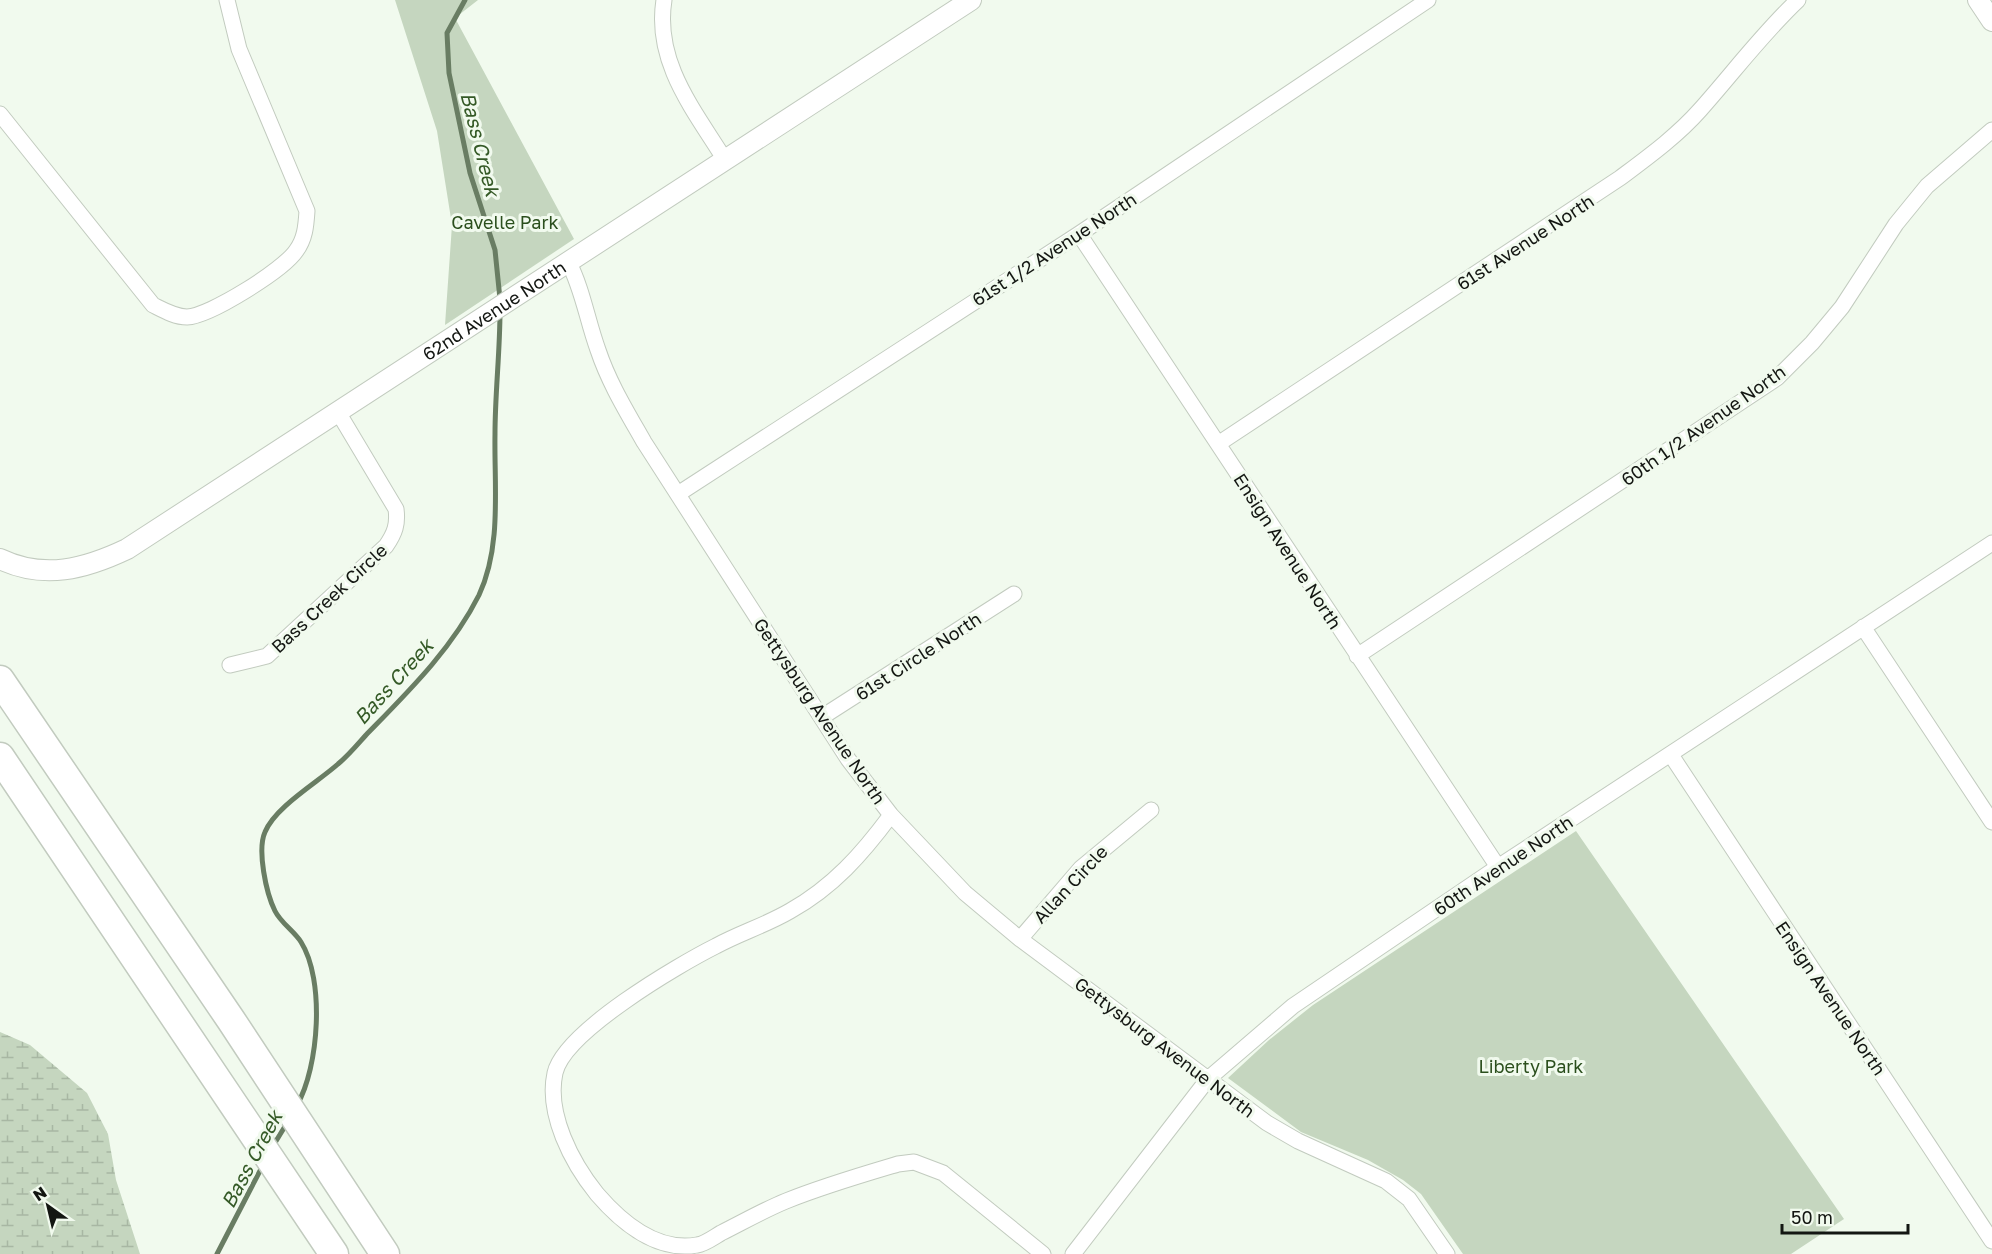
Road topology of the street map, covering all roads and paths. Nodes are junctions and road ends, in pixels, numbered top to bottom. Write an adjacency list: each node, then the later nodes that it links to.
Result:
1 (227, 0): 8 (street)
2 (664, 0): 10 (street)
3 (972, 0): 10 (street, 62nd Avenue North)
4 (1428, 0): 11 (street, 61st 1/2 Avenue North)
5 (1798, 0): 14 (street, 61st Avenue North)
6 (1978, 0): 7 (street)
7 (1992, 21)
8 (0, 114)
9 (1992, 130): 20 (street, 60th 1/2 Avenue North)
10 (725, 160): 12 (street, 62nd Avenue North)
11 (1079, 234): 14 (street, Ensign Avenue North); 15 (street, 61st 1/2 Avenue North)
12 (568, 261): 13 (street, 62nd Avenue North); 15 (street, Gettysburg Avenue North)
13 (338, 412): 17 (street, 62nd Avenue North); 21 (street, Bass Creek Circle)
14 (1218, 444): 20 (street, Ensign Avenue North)
15 (678, 494): 23 (street, Gettysburg Avenue North)
16 (1992, 543): 19 (street, 60th Avenue North)
17 (0, 559)
18 (1014, 594): 23 (street, 61st Circle North)
19 (1863, 627): 24 (street, 60th Avenue North); 28 (street)
20 (1357, 656): 29 (street, Ensign Avenue North)
21 (230, 665)
22 (0, 680): 34 (highway)
23 (822, 717): 27 (street, Gettysburg Avenue North)
24 (1671, 755): 29 (street, 60th Avenue North); 32 (street, Ensign Avenue North)
25 (0, 757): 33 (highway)
26 (1151, 810): 30 (street, Allan Circle)
27 (891, 815): 30 (street, Gettysburg Avenue North); 35 (street)
28 (1992, 822)
29 (1498, 867): 31 (street, 60th Avenue North)
30 (1020, 939): 31 (street, Gettysburg Avenue North)
31 (1208, 1079): 36 (street, 60th Avenue North); 37 (street, Gettysburg Avenue North)
32 (1992, 1241)
33 (334, 1254)
34 (385, 1254)
35 (1043, 1254)
36 (1073, 1254)
37 (1447, 1254)

